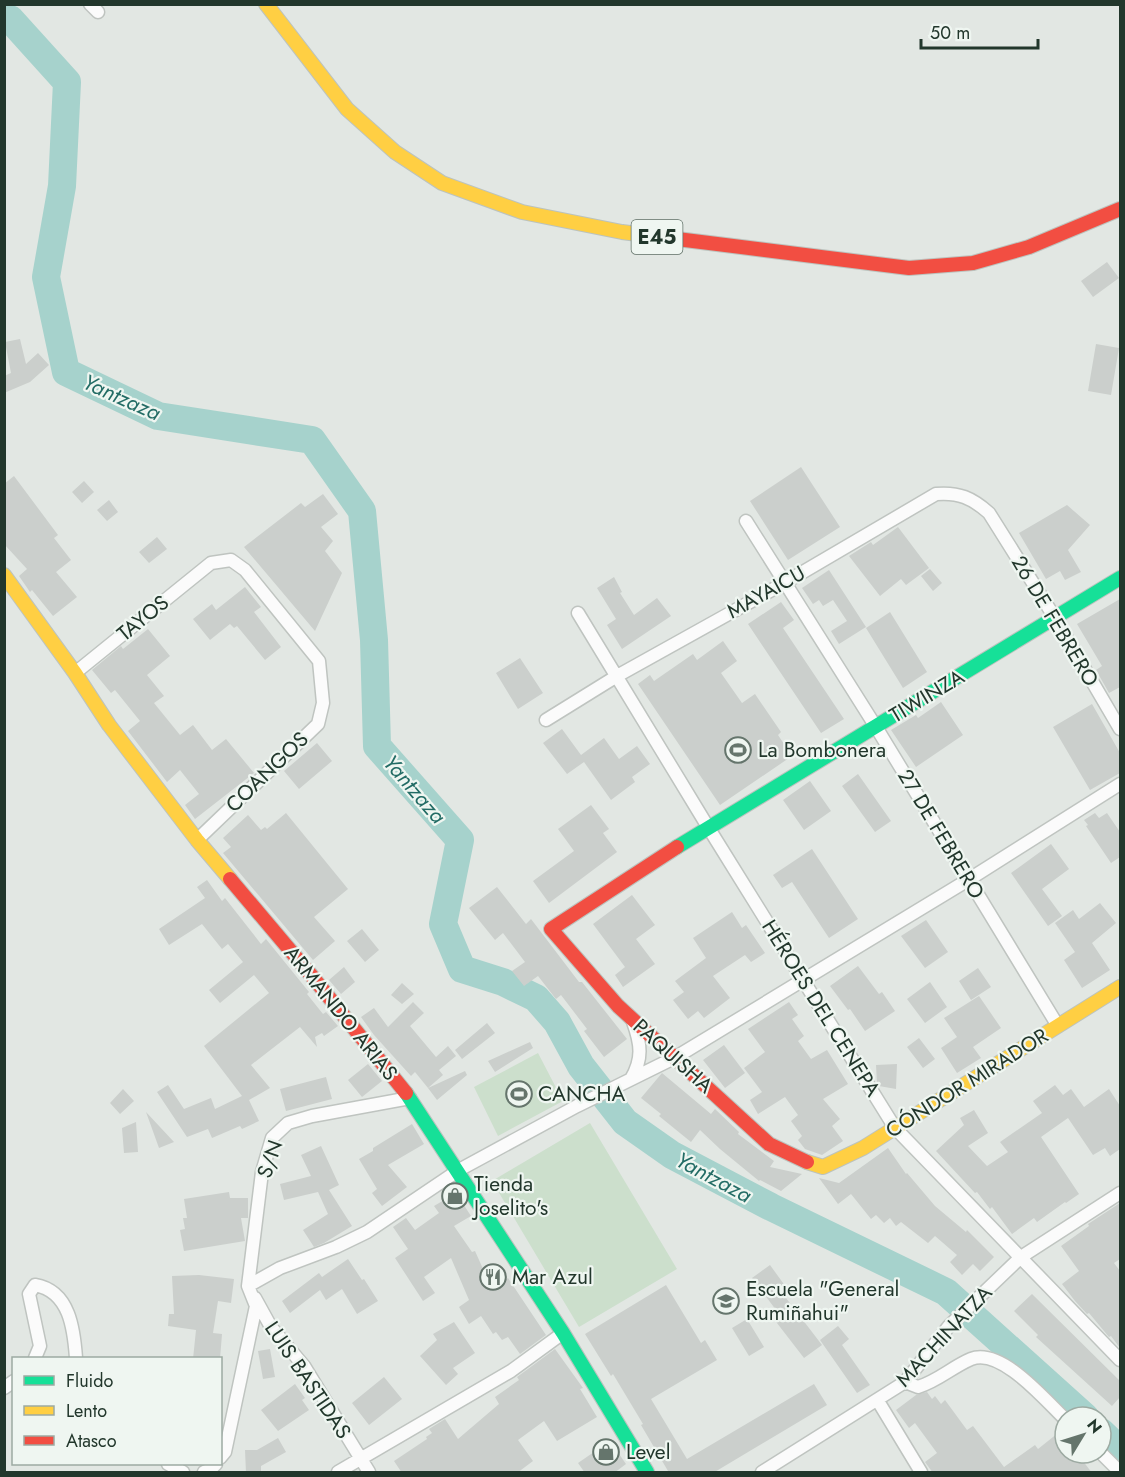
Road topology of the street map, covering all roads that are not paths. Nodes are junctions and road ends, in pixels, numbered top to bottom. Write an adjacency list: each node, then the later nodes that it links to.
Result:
1 (266, 4): 2 (main road, E45)
2 (1120, 209)
3 (989, 513): 7 (street, MAYAICU); 9 (street, 26 DE FEBRERO)
4 (746, 521): 7 (street, 27 DE FEBRERO)
5 (4, 575): 11 (main road, ARMANDO ARIAS)
6 (1120, 578): 9 (main road, TIWINZA)
7 (786, 582): 12 (street, MAYAICU); 14 (street, 27 DE FEBRERO)
8 (578, 613): 12 (street, HÉROES DEL CENEPA)
9 (1055, 618): 14 (main road, TIWINZA); 15 (street, 26 DE FEBRERO)
10 (319, 661): 11 (street, TAYOS); 18 (street, COANGOS)
11 (75, 673): 18 (main road, ARMANDO ARIAS)
12 (617, 676): 13 (street, MAYAICU); 17 (street, HÉROES DEL CENEPA)
13 (546, 720)
14 (876, 727): 17 (main road, TIWINZA); 19 (street, 27 DE FEBRERO)
15 (1120, 729)
16 (1120, 784): 19 (street)
17 (708, 827): 20 (main road, TIWINZA); 21 (street, HÉROES DEL CENEPA)
18 (196, 840): 27 (main road, ARMANDO ARIAS)
19 (968, 880): 21 (street); 24 (street, 27 DE FEBRERO)
20 (551, 929): 23 (main road, PAQUISHA)
21 (803, 980): 25 (street); 28 (street, HÉROES DEL CENEPA)
22 (1120, 987): 24 (main road, CÓNDOR MIRADOR)
23 (632, 1019): 25 (main road, PAQUISHA); 26 (street)
24 (1058, 1026): 28 (main road, CÓNDOR MIRADOR)
25 (676, 1057): 26 (street); 29 (main road, PAQUISHA)
26 (626, 1083): 30 (street)
27 (410, 1098): 30 (main road, ARMANDO ARIAS); 33 (street, S/N)
28 (896, 1128): 29 (main road, CÓNDOR MIRADOR); 32 (street, HÉROES DEL CENEPA)
29 (810, 1164)
30 (459, 1170): 33 (street); 34 (main road, ARMANDO ARIAS)
31 (1120, 1193): 32 (street, MACHINATZA)
32 (1021, 1257): 37 (street, HÉROES DEL CENEPA); 38 (street, MACHINATZA)
33 (248, 1286): 41 (street, S/N); 42 (street, LUIS BASTIDAS)
34 (562, 1333): 42 (street); 47 (main road, ARMANDO ARIAS)
35 (36, 1357): 36 (street)
36 (76, 1357)
37 (1120, 1360)
38 (905, 1382): 39 (street, MACHINATZA); 40 (street)
39 (878, 1401): 48 (street, MACHINATZA); 49 (street)
40 (1053, 1408)
41 (222, 1456)
42 (361, 1458): 45 (street); 46 (street, LUIS BASTIDAS)
43 (170, 1465): 44 (street)
44 (183, 1473)
45 (338, 1473)
46 (369, 1473)
47 (647, 1473)
48 (762, 1473)
49 (921, 1473)

